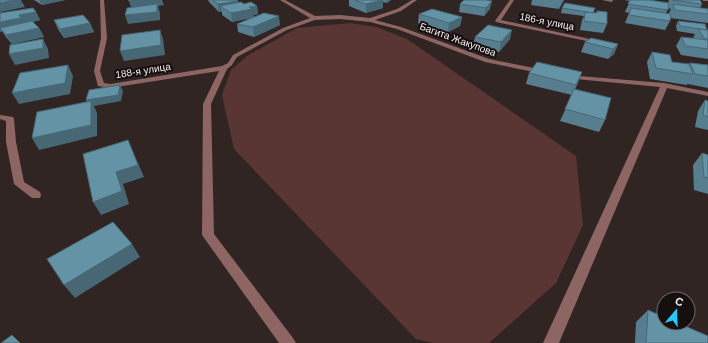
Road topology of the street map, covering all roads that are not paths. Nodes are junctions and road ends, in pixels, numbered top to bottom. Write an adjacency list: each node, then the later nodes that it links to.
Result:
1 (102, 0): 10 (street, 188-я улица)
2 (282, 0): 7 (street)
3 (415, 0): 8 (street)
4 (512, 0): 9 (street, 186-я улица)
5 (604, 0): 6 (street)
6 (611, 1)
7 (314, 18): 8 (street, Багита Жакупова); 10 (street)
8 (370, 20): 11 (street, Багита Жакупова)
9 (609, 43)
10 (224, 68): 15 (street)
11 (664, 85): 12 (street, Багита Жакупова); 16 (street)
12 (708, 94)
13 (0, 117): 14 (street)
14 (36, 194)
15 (288, 343)
16 (551, 343)

